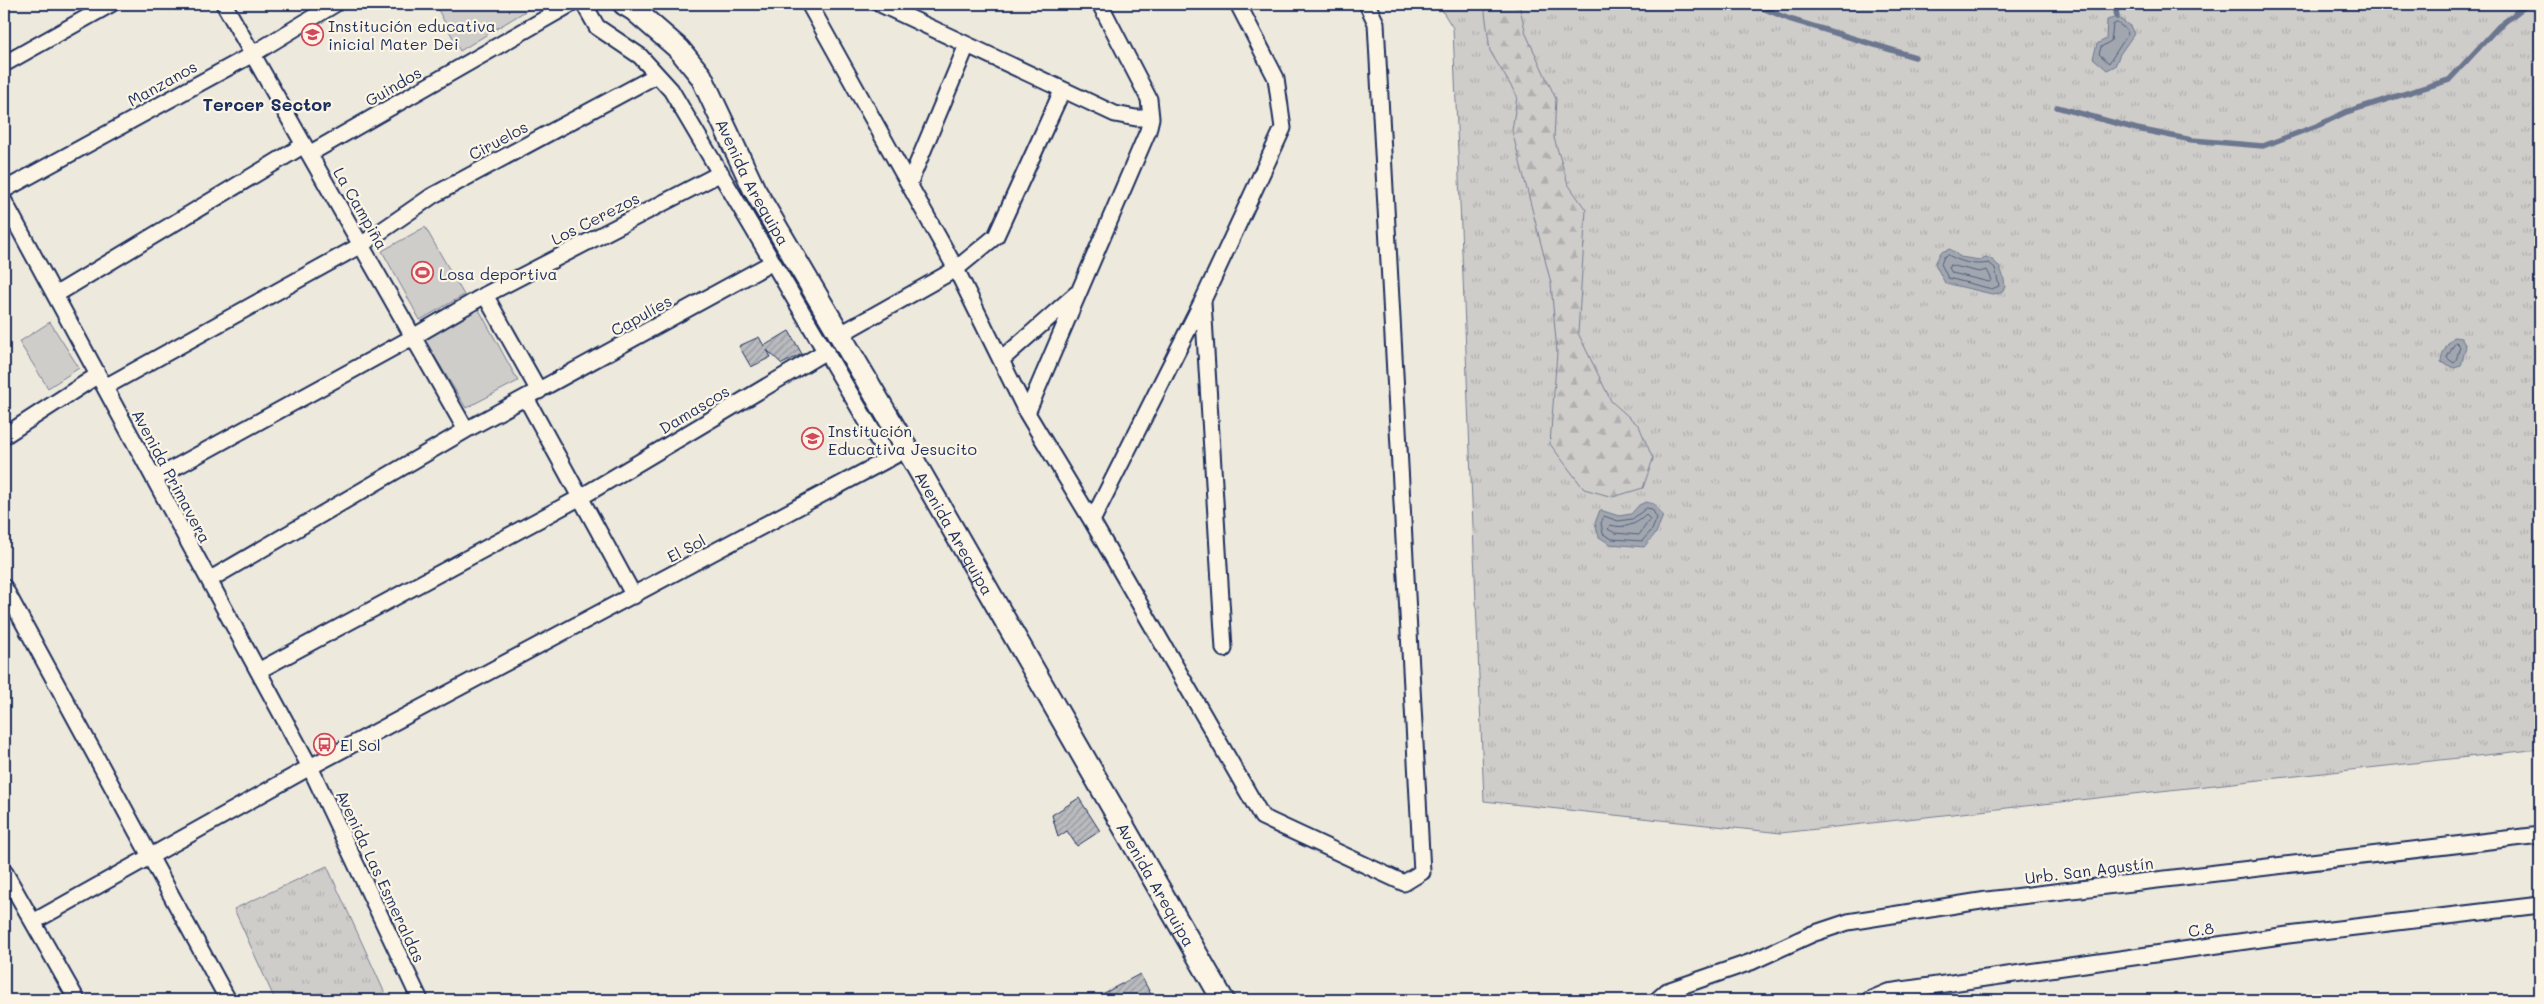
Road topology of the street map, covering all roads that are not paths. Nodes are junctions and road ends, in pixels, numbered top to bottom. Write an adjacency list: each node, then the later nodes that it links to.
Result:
1 (111, 4): 14 (street)
2 (224, 4): 13 (street, La Campiña)
3 (335, 4): 13 (street, Manzanos)
4 (571, 4): 18 (street, Guindos)
5 (584, 4): 15 (street)
6 (624, 4): 30 (street, Avenida Arequipa)
7 (808, 4): 20 (street)
8 (880, 4): 12 (street)
9 (1100, 4): 17 (street)
10 (1238, 4): 29 (street)
11 (1367, 4): 42 (street)
12 (968, 46): 16 (street); 20 (street)
13 (252, 54): 18 (street, La Campiña); 21 (street, Manzanos)
14 (4, 64)
15 (657, 75): 19 (street); 23 (street, Ciruelos)
16 (1062, 91): 17 (street); 25 (street)
17 (1151, 118): 26 (street)
18 (307, 149): 23 (street, La Campiña); 28 (street, Guindos)
19 (721, 173): 24 (street); 27 (street, Los Cerezos)
20 (909, 184): 25 (street)
21 (4, 190)
22 (4, 200): 28 (street, Avenida Primavera)
23 (361, 245): 31 (street, La Campiña); 34 (street, Ciruelos)
24 (773, 262): 32 (street); 35 (street, Capulíes)
25 (956, 269): 30 (street); 33 (street)
26 (1079, 292): 33 (street); 36 (street)
27 (484, 294): 31 (street, Los Cerezos); 35 (street)
28 (54, 295): 34 (street, Avenida Primavera)
29 (1203, 300): 42 (street); 46 (street)
30 (840, 335): 39 (street, Avenida Arequipa)
31 (413, 337): 37 (street, La Campiña); 40 (street, Los Cerezos)
32 (826, 352): 39 (street); 41 (street, Damascos)
33 (1001, 360): 36 (street)
34 (101, 381): 38 (street, Ciruelos); 40 (street, Avenida Primavera)
35 (532, 395): 37 (street, Capulíes); 41 (street)
36 (1026, 412): 42 (street)
37 (466, 430): 43 (street, Capulíes)
38 (4, 436)
39 (898, 454): 45 (street, El Sol); 57 (street, Avenida Arequipa)
40 (154, 479): 43 (street, Avenida Primavera)
41 (581, 497): 45 (street); 47 (street, Damascos)
42 (1092, 521)
43 (209, 580): 47 (street, Avenida Primavera)
44 (4, 588): 50 (street)
45 (634, 596): 48 (street, El Sol)
46 (1224, 649)
47 (258, 671): 48 (street, Avenida Primavera)
48 (310, 767): 50 (street, El Sol); 56 (street, Avenida Las Esmeraldas)
49 (2540, 835): 58 (street, Urb. San Agustín)
50 (150, 857): 53 (street, El Sol); 55 (street)
51 (4, 871): 53 (street)
52 (2540, 905): 59 (street, C.8)
53 (33, 922): 54 (street)
54 (77, 1000)
55 (228, 1000)
56 (420, 1000)
57 (1223, 1000)
58 (1657, 1000)
59 (1869, 1000)

